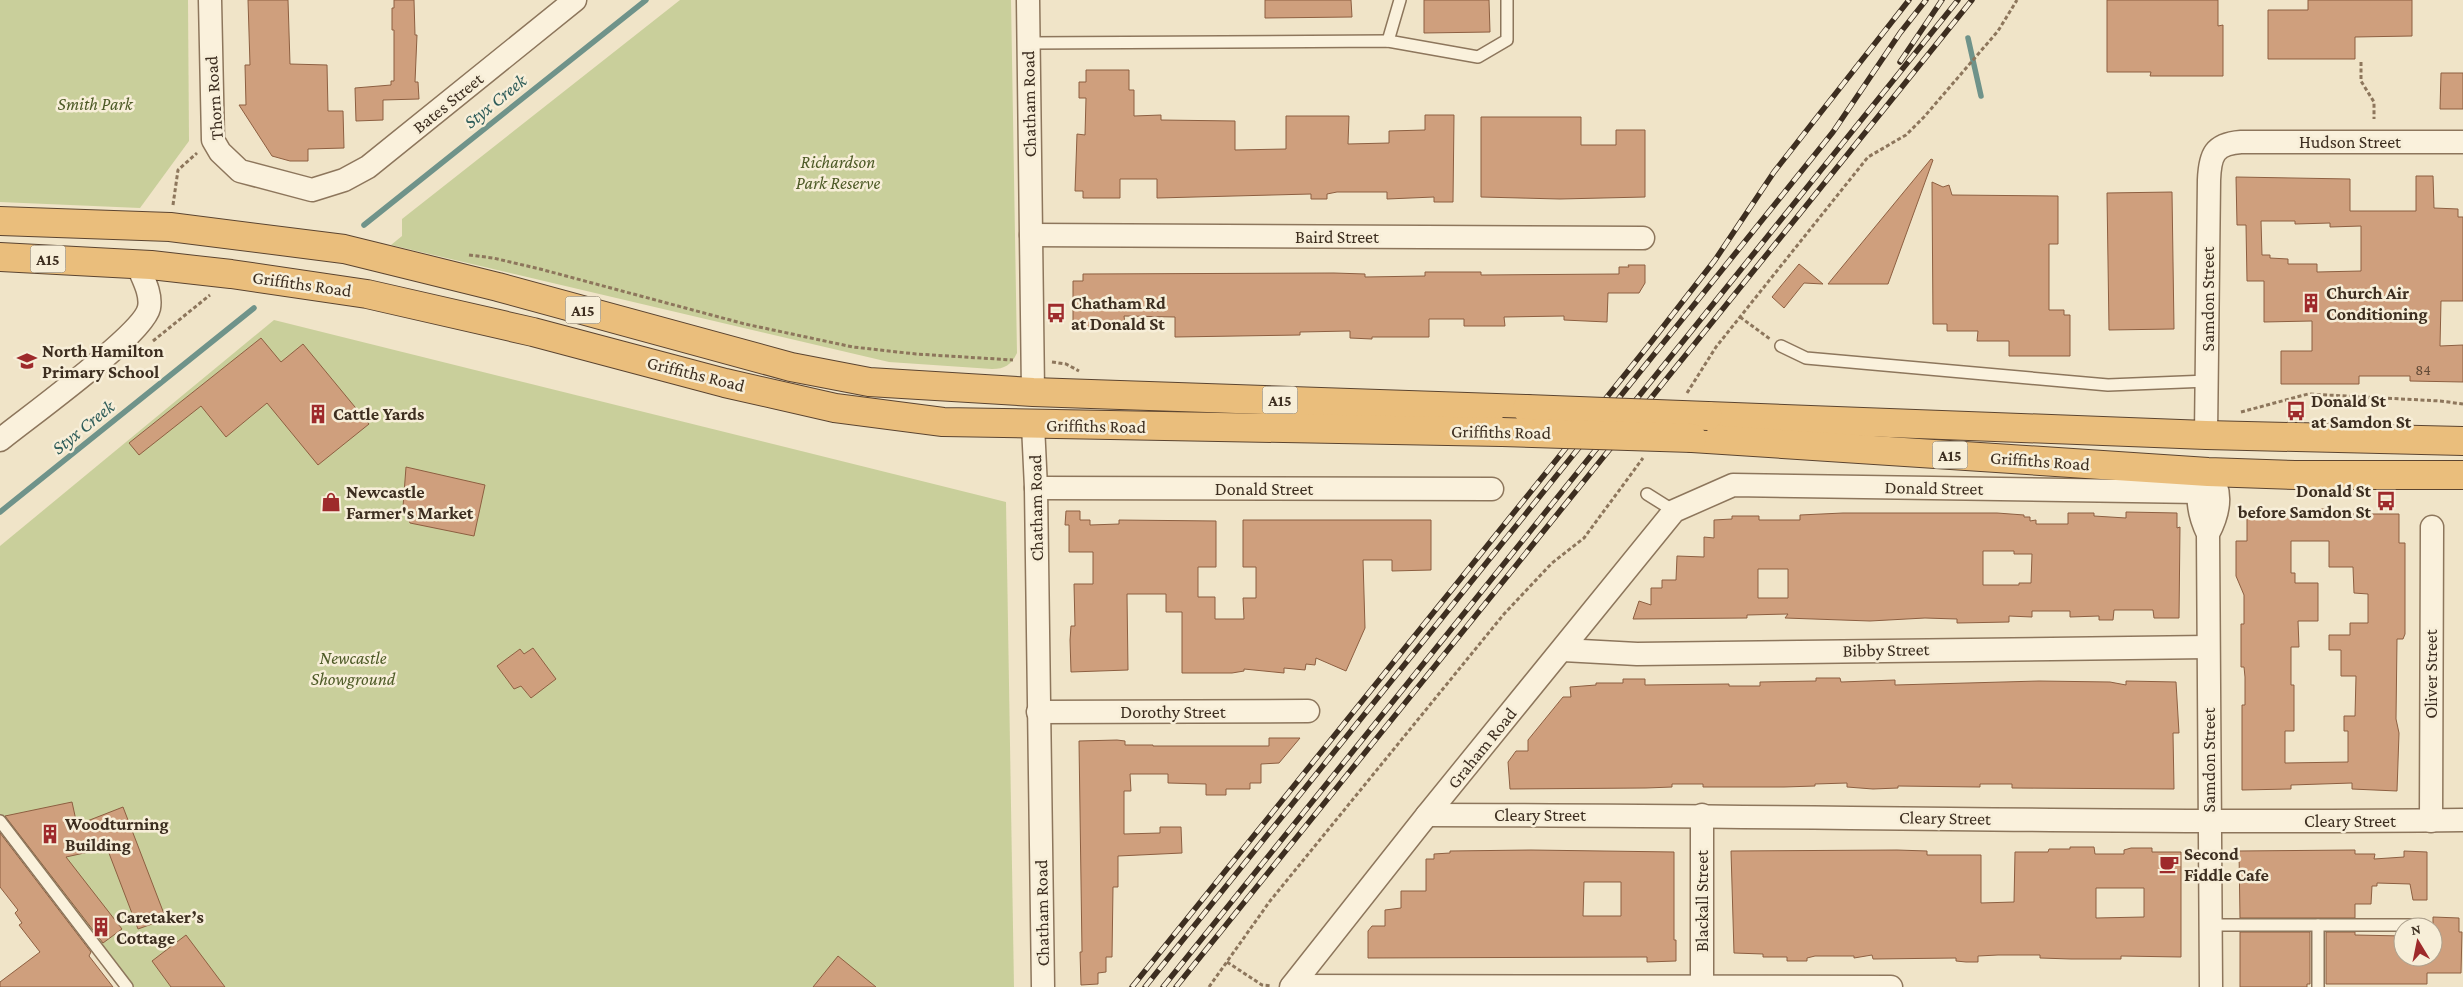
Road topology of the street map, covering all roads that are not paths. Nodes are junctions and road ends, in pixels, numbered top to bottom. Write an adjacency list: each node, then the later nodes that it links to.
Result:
1 (210, 0): 10 (street, Thorn Road)
2 (1028, 0): 7 (street, Chatham Road)
3 (1400, 0): 6 (lane)
4 (1507, 0): 6 (lane)
5 (567, 3): 10 (street, Bates Street)
6 (1388, 41): 7 (lane)
7 (1029, 43): 12 (street, Chatham Road)
8 (2236, 142): 9 (street, Hudson Street); 19 (street, Samdon Street)
9 (2463, 142)
10 (312, 190)
11 (0, 221): 14 (highway, Griffiths Road / A15)
12 (1031, 235): 13 (street, Baird Street); 20 (street, Chatham Road)
13 (1643, 238)
14 (375, 256): 17 (highway); 20 (highway, Griffiths Road / A15)
15 (0, 257): 16 (highway, Griffiths Road / A15)
16 (137, 264): 17 (highway, Griffiths Road / A15); 23 (street)
17 (368, 294): 21 (highway, Griffiths Road / A15)
18 (1781, 346): 19 (lane)
19 (2208, 381): 22 (street, Samdon Street)
20 (1033, 392): 21 (highway, Chatham Road); 22 (highway, Griffiths Road / A15, bridge)
21 (1033, 425): 26 (highway, Griffiths Road / A15, bridge); 27 (street, Chatham Road)
22 (2206, 435): 24 (highway, A15); 26 (highway, Samdon Street)
23 (0, 440)
24 (2463, 440)
25 (2463, 476): 26 (highway, Donald Street / A15)
26 (2204, 482): 30 (street, Donald Street); 32 (street, Samdon Street)
27 (1036, 488): 28 (street, Donald Street); 35 (street, Chatham Road)
28 (1492, 489)
29 (1646, 494): 30 (lane)
30 (1674, 511): 33 (street, Graham Road)
31 (2432, 527): 41 (street, Oliver Street)
32 (2208, 647): 33 (street, Bibby Street); 40 (street, Samdon Street)
33 (1563, 650): 36 (street, Graham Road)
34 (1308, 711): 35 (street, Dorothy Street)
35 (1038, 712): 46 (street, Chatham Road)
36 (1427, 815): 37 (street, Cleary Street); 47 (street, Graham Road)
37 (1702, 815): 40 (street, Cleary Street); 48 (street, Blackall Street)
38 (2463, 820): 41 (street, Cleary Street)
39 (0, 821): 45 (lane)
40 (2210, 821): 41 (street, Cleary Street); 42 (street, Samdon Street)
41 (2431, 821)
42 (2210, 925): 43 (lane); 50 (street, Samdon Street)
43 (2318, 925): 44 (lane); 51 (lane)
44 (2393, 925)
45 (127, 987)
46 (1044, 987)
47 (1292, 987): 48 (street)
48 (1702, 987): 49 (street)
49 (1890, 987)
50 (2210, 987)
51 (2318, 987)

